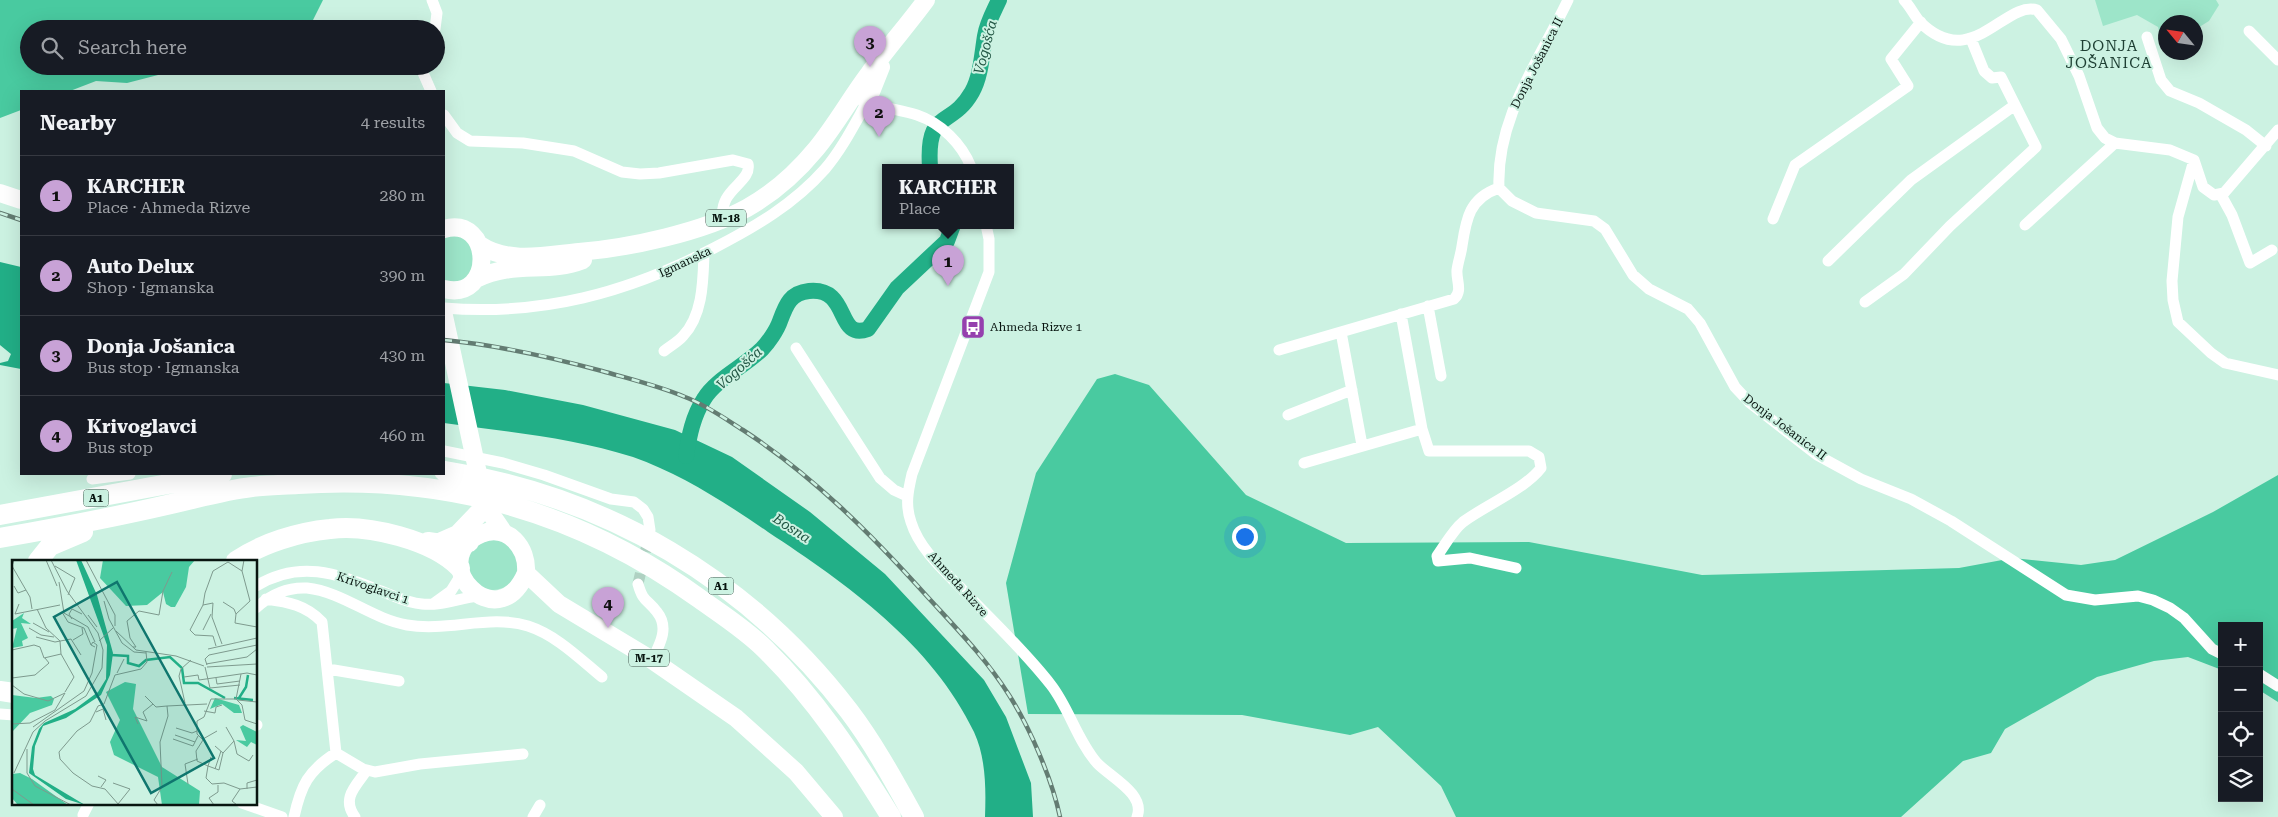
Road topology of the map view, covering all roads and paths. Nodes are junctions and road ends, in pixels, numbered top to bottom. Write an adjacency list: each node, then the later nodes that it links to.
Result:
1 (432, 0): 6 (street)
2 (926, 0): 14 (main road)
3 (1568, 0): 23 (street, Donja Jošanica II)
4 (1904, 0): 7 (street)
5 (2025, 7): 10 (street); 18 (street)
6 (436, 20)
7 (1920, 22): 10 (street); 29 (street)
8 (2250, 31): 11 (street)
9 (2147, 37): 19 (street)
10 (1971, 39): 15 (street)
11 (2278, 60)
12 (424, 75): 13 (street)
13 (431, 90)
14 (861, 98): 21 (street); 28 (main road, M-18); 36 (street, Igmanska)
15 (2015, 105): 37 (street); 39 (street)
16 (445, 116): 28 (street)
17 (2278, 130): 19 (street)
18 (2115, 143): 20 (street); 30 (street)
19 (2266, 146): 26 (street)
20 (2194, 160): 26 (street); 46 (street)
21 (970, 164)
22 (0, 188): 25 (main road)
23 (1499, 188): 40 (street); 81 (street, Donja Jošanica II)
24 (0, 193): 27 (main road)
25 (20, 193)
26 (2221, 195): 35 (street)
27 (20, 200)
28 (723, 219): 34 (main road, M-18)
29 (1773, 219)
30 (2026, 225)
31 (445, 228): 33 (main road, M-18)
32 (987, 229): 58 (street, Ahmeda Rizve)
33 (480, 245): 34 (main road, M-18); 38 (main road)
34 (604, 250): 38 (main road, M-18)
35 (2272, 250)
36 (704, 254): 38 (street, Igmanska); 45 (street)
37 (1828, 261)
38 (453, 299): 60 (main road)
39 (1865, 302)
40 (1428, 306): 41 (street); 47 (street)
41 (1401, 314): 42 (street); 50 (street)
42 (1341, 332): 44 (street); 48 (street)
43 (796, 348): 58 (street)
44 (1279, 350)
45 (664, 351)
46 (2278, 375)
47 (1442, 376)
48 (1352, 390): 49 (street); 51 (street)
49 (1288, 415)
50 (1422, 429): 51 (street); 70 (street)
51 (1362, 445): 53 (street)
52 (445, 451): 62 (street)
53 (1304, 463)
54 (445, 471): 101 (highway, A1)
55 (122, 475): 57 (street)
56 (217, 475): 61 (highway, A1)
57 (92, 479)
58 (907, 496): 102 (street, Ahmeda Rizve)
59 (171, 504): 64 (highway, A1); 68 (highway); 100 (highway, A1)
60 (482, 511): 63 (main road); 65 (main road); 67 (highway)
61 (0, 515)
62 (650, 530)
63 (504, 534): 65 (main road); 72 (main road)
64 (0, 538)
65 (471, 540): 67 (highway); 71 (main road)
66 (414, 541): 67 (highway); 69 (highway); 71 (highway)
67 (438, 544)
68 (39, 560)
69 (238, 560)
70 (1516, 568)
71 (460, 571): 76 (main road); 78 (street)
72 (526, 573): 75 (main road); 79 (main road, M-17)
73 (638, 584): 82 (street)
74 (258, 585): 78 (street, Krivoglavci 1)
75 (513, 592): 76 (main road, M-17); 79 (main road, M-17)
76 (479, 596): 78 (street, Krivoglavci 1)
77 (266, 599): 80 (street); 83 (street); 84 (street)
78 (433, 604)
79 (559, 604): 82 (main road, M-17)
80 (258, 606)
81 (2218, 652)
82 (652, 660): 99 (main road, M-17)
83 (328, 670): 86 (street); 88 (street)
84 (602, 677)
85 (2263, 677): 87 (street)
86 (399, 681)
87 (2278, 686)
88 (336, 753): 90 (street); 96 (street)
89 (523, 754): 90 (street)
90 (367, 770): 97 (street)
91 (88, 804): 94 (street)
92 (245, 804): 95 (street)
93 (540, 805): 98 (street)
94 (83, 814)
95 (282, 817)
96 (294, 817)
97 (355, 817)
98 (533, 817)
99 (834, 817)
100 (891, 817)
101 (914, 817)
102 (1137, 817)

